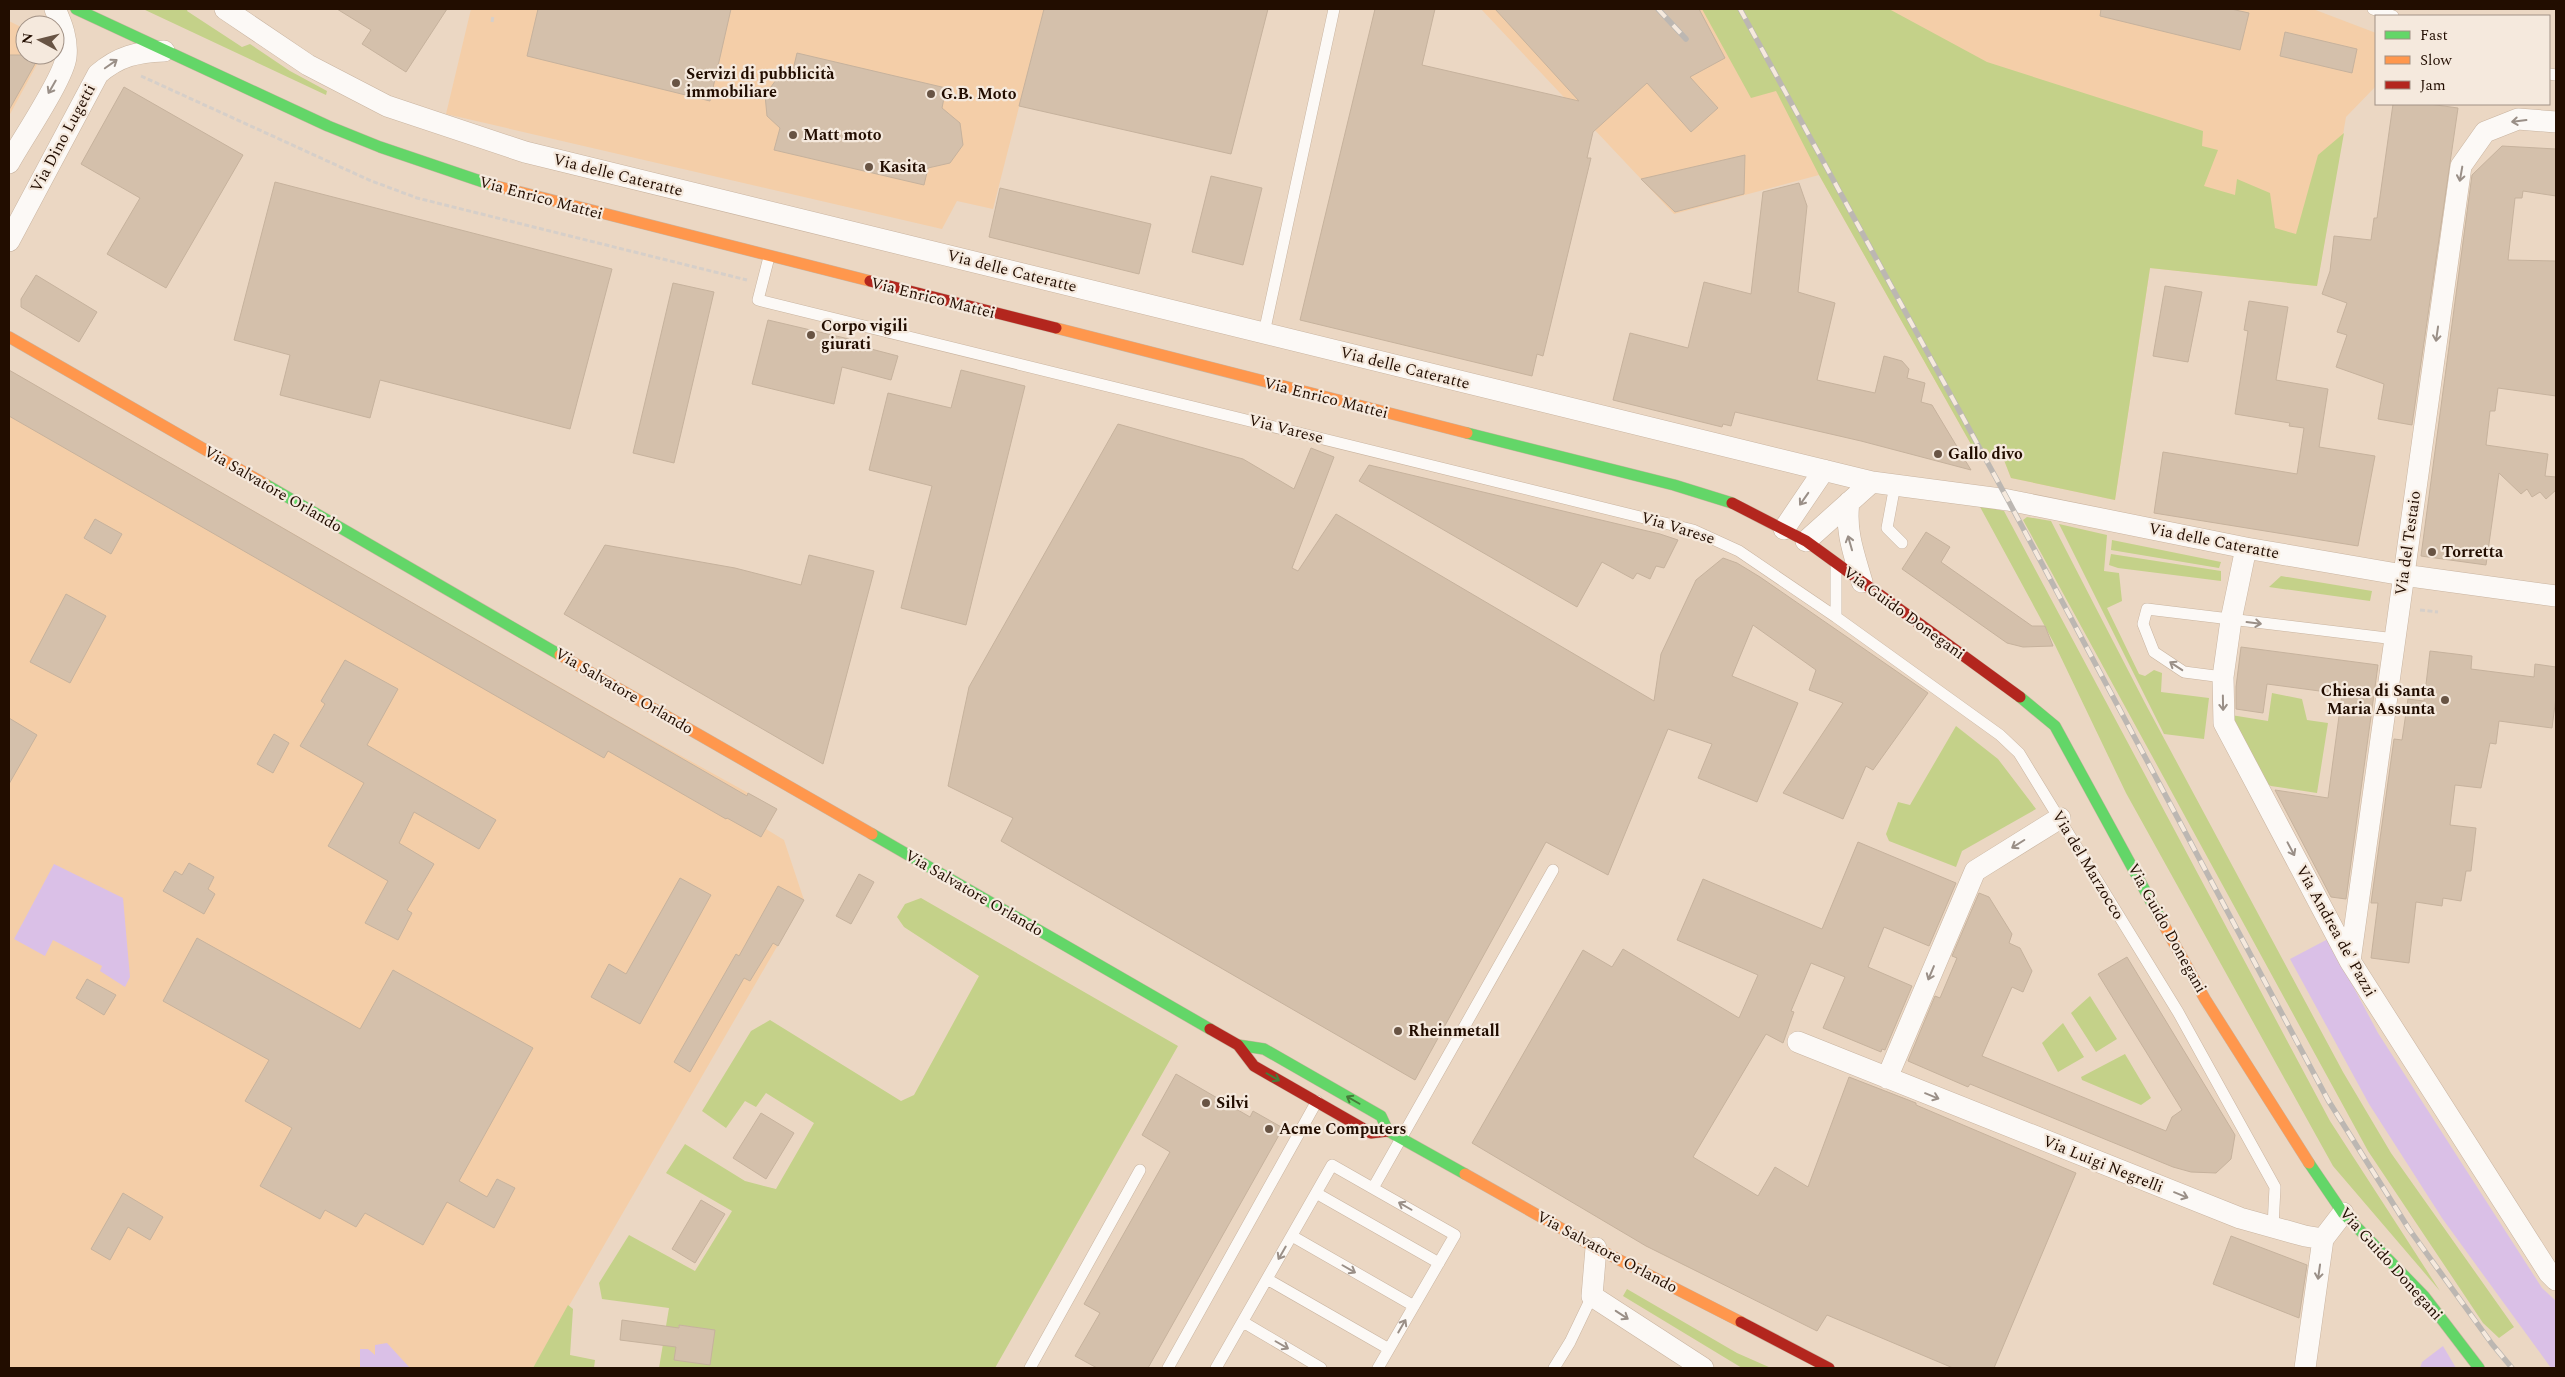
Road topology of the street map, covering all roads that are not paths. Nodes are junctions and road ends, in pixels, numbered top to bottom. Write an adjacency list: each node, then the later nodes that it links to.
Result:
1 (55, 9): 9 (street, Via Dino Lugetti, one-way to 9)
2 (76, 9): 7 (street, Via Enrico Mattei)
3 (225, 9): 12 (street, Via delle Cateratte)
4 (1334, 9): 12 (lane)
5 (2373, 9): 6 (lane)
6 (2390, 15)
7 (165, 51): 10 (street, Via Dino Lugetti, one-way to 7); 11 (street, Via Enrico Mattei)
8 (2556, 122): 23 (street, Via del Testaio, one-way to 23)
9 (9, 162)
10 (9, 241)
11 (769, 257): 18 (street, Via Enrico Mattei); 26 (lane, Via Varese)
12 (1264, 333): 14 (street, Via delle Cateratte)
13 (9, 337): 34 (street, Via Salvatore Orlando)
14 (1824, 470): 15 (street, Via delle Cateratte); 18 (street, one-way to 18)
15 (1872, 482): 16 (street, Via delle Cateratte); 17 (street)
16 (1895, 485): 20 (lane); 21 (street, Via delle Cateratte)
17 (1850, 502): 19 (street); 24 (street, one-way to 17)
18 (1784, 529): 19 (street, Via Enrico Mattei)
19 (1806, 541): 22 (street, Via Guido Donegani)
20 (1902, 542)
21 (2246, 548): 23 (street, Via delle Cateratte); 27 (street, Via Andrea de' Pazzi)
22 (1836, 564): 24 (street, Via Guido Donegani); 26 (lane)
23 (2403, 575): 25 (street, Via delle Cateratte); 28 (street, Via del Testaio)
24 (1862, 582): 43 (street, Via Guido Donegani)
25 (2556, 596)
26 (1836, 617): 30 (lane, Via del Marzocco)
27 (2231, 620): 28 (lane, one-way to 28); 29 (street, Via Andrea de' Pazzi); 29 (lane, one-way to 27)
28 (2394, 640): 32 (street, Via del Testaio)
29 (2223, 677): 32 (street, Via Andrea de' Pazzi, one-way to 32)
30 (2060, 818): 35 (street, one-way to 35); 44 (lane, Via del Marzocco)
31 (1553, 870): 39 (lane)
32 (2350, 961): 50 (street, Via Andrea de' Pazzi)
33 (1798, 1042): 35 (street, Via Luigi Negrelli)
34 (1238, 1046): 36 (street, Via Salvatore Orlando); 37 (street, Via Salvatore Orlando, one-way to 37)
35 (1887, 1078): 44 (street, Via Luigi Negrelli, one-way to 44)
36 (1326, 1084): 37 (lane); 38 (street, Via Salvatore Orlando, one-way to 36)
37 (1316, 1102): 38 (street, Via Salvatore Orlando); 57 (lane)
38 (1388, 1131): 39 (street, Via Salvatore Orlando)
39 (1402, 1138): 41 (lane); 47 (street, Via Salvatore Orlando)
40 (1140, 1170): 56 (lane)
41 (1373, 1188): 42 (lane); 48 (lane, one-way to 41)
42 (1316, 1193): 45 (lane); 48 (lane)
43 (2343, 1213): 46 (street); 64 (street, Via Guido Donegani)
44 (2274, 1228): 46 (street, Via Luigi Negrelli)
45 (1292, 1236): 49 (lane, one-way to 49); 52 (lane, one-way to 52)
46 (2323, 1239): 63 (street, one-way to 63)
47 (1596, 1248): 51 (street); 62 (street, Via Salvatore Orlando)
48 (1439, 1263): 52 (lane)
49 (1267, 1279): 53 (lane); 54 (lane)
50 (2556, 1280)
51 (1592, 1296): 60 (lane); 61 (street, one-way to 61)
52 (1414, 1306): 54 (lane, one-way to 52)
53 (1242, 1322): 55 (lane); 58 (lane, one-way to 58)
54 (1389, 1349): 59 (lane)
55 (1220, 1367)
56 (1030, 1368)
57 (1168, 1368)
58 (1321, 1368)
59 (1378, 1368)
60 (1554, 1368)
61 (1703, 1368)
62 (1829, 1368)
63 (2305, 1368)
64 (2479, 1368)

